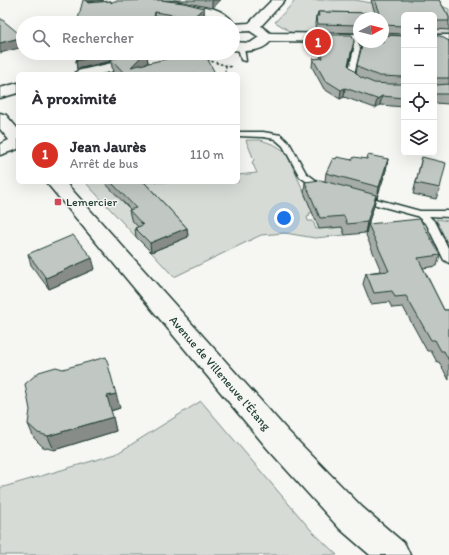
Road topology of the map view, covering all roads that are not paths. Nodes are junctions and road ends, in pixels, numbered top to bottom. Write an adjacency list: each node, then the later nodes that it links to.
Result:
1 (279, 0): 5 (street)
2 (162, 2): 3 (street)
3 (220, 16)
4 (240, 28): 5 (street)
5 (252, 28): 6 (street)
6 (266, 37): 7 (street); 11 (street)
7 (353, 38)
8 (437, 39): 9 (street)
9 (449, 39)
10 (357, 48): 14 (lane)
11 (240, 51)
12 (143, 60): 13 (street)
13 (91, 72)
14 (362, 85)
15 (16, 89): 16 (street)
16 (0, 93)
17 (0, 118): 19 (street)
18 (240, 134): 23 (lane)
19 (16, 138)
20 (16, 144): 21 (street)
21 (0, 150)
22 (56, 184): 28 (street, Avenue de Villeneuve l'Étang)
23 (327, 189)
24 (353, 196): 25 (lane)
25 (420, 214): 26 (lane); 27 (lane)
26 (449, 214)
27 (449, 260)
28 (394, 555)

